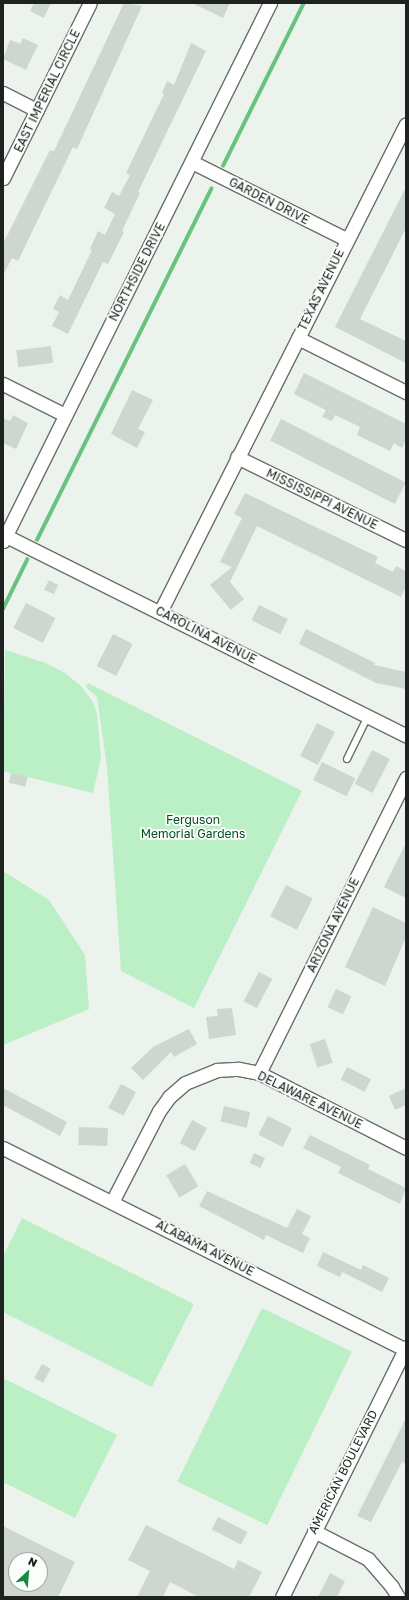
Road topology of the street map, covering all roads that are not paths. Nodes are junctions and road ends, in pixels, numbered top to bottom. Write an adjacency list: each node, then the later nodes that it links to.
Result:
1 (90, 3): 4 (street, EAST IMPERIAL CIRCLE)
2 (270, 3): 6 (street, NORTHSIDE DRIVE)
3 (3, 93): 4 (street)
4 (37, 110): 7 (street, EAST IMPERIAL CIRCLE)
5 (405, 124): 8 (street, TEXAS AVENUE)
6 (192, 162): 8 (street, GARDEN DRIVE); 12 (street, NORTHSIDE DRIVE)
7 (3, 178)
8 (346, 239): 9 (street, TEXAS AVENUE)
9 (298, 338): 11 (street); 13 (street, TEXAS AVENUE)
10 (3, 384): 12 (street)
11 (406, 392)
12 (65, 415): 14 (street, NORTHSIDE DRIVE)
13 (237, 458): 15 (street, MISSISSIPPI AVENUE); 16 (street, TEXAS AVENUE)
14 (4, 538): 16 (street, CAROLINA AVENUE)
15 (406, 540)
16 (160, 612): 17 (street, CAROLINA AVENUE)
17 (368, 716): 18 (street, CAROLINA AVENUE); 19 (lane)
18 (406, 735)
19 (347, 759)
20 (406, 778): 21 (street, ARIZONA AVENUE)
21 (259, 1073): 23 (street, DELAWARE AVENUE); 24 (street, DELAWARE AVENUE)
22 (3, 1148): 24 (street, ALABAMA AVENUE)
23 (406, 1148)
24 (112, 1202): 25 (street, ALABAMA AVENUE)
25 (406, 1348): 26 (street, AMERICAN BOULEVARD)
26 (314, 1531): 27 (street, AMERICAN BOULEVARD); 28 (street)
27 (282, 1597)
28 (398, 1597)

